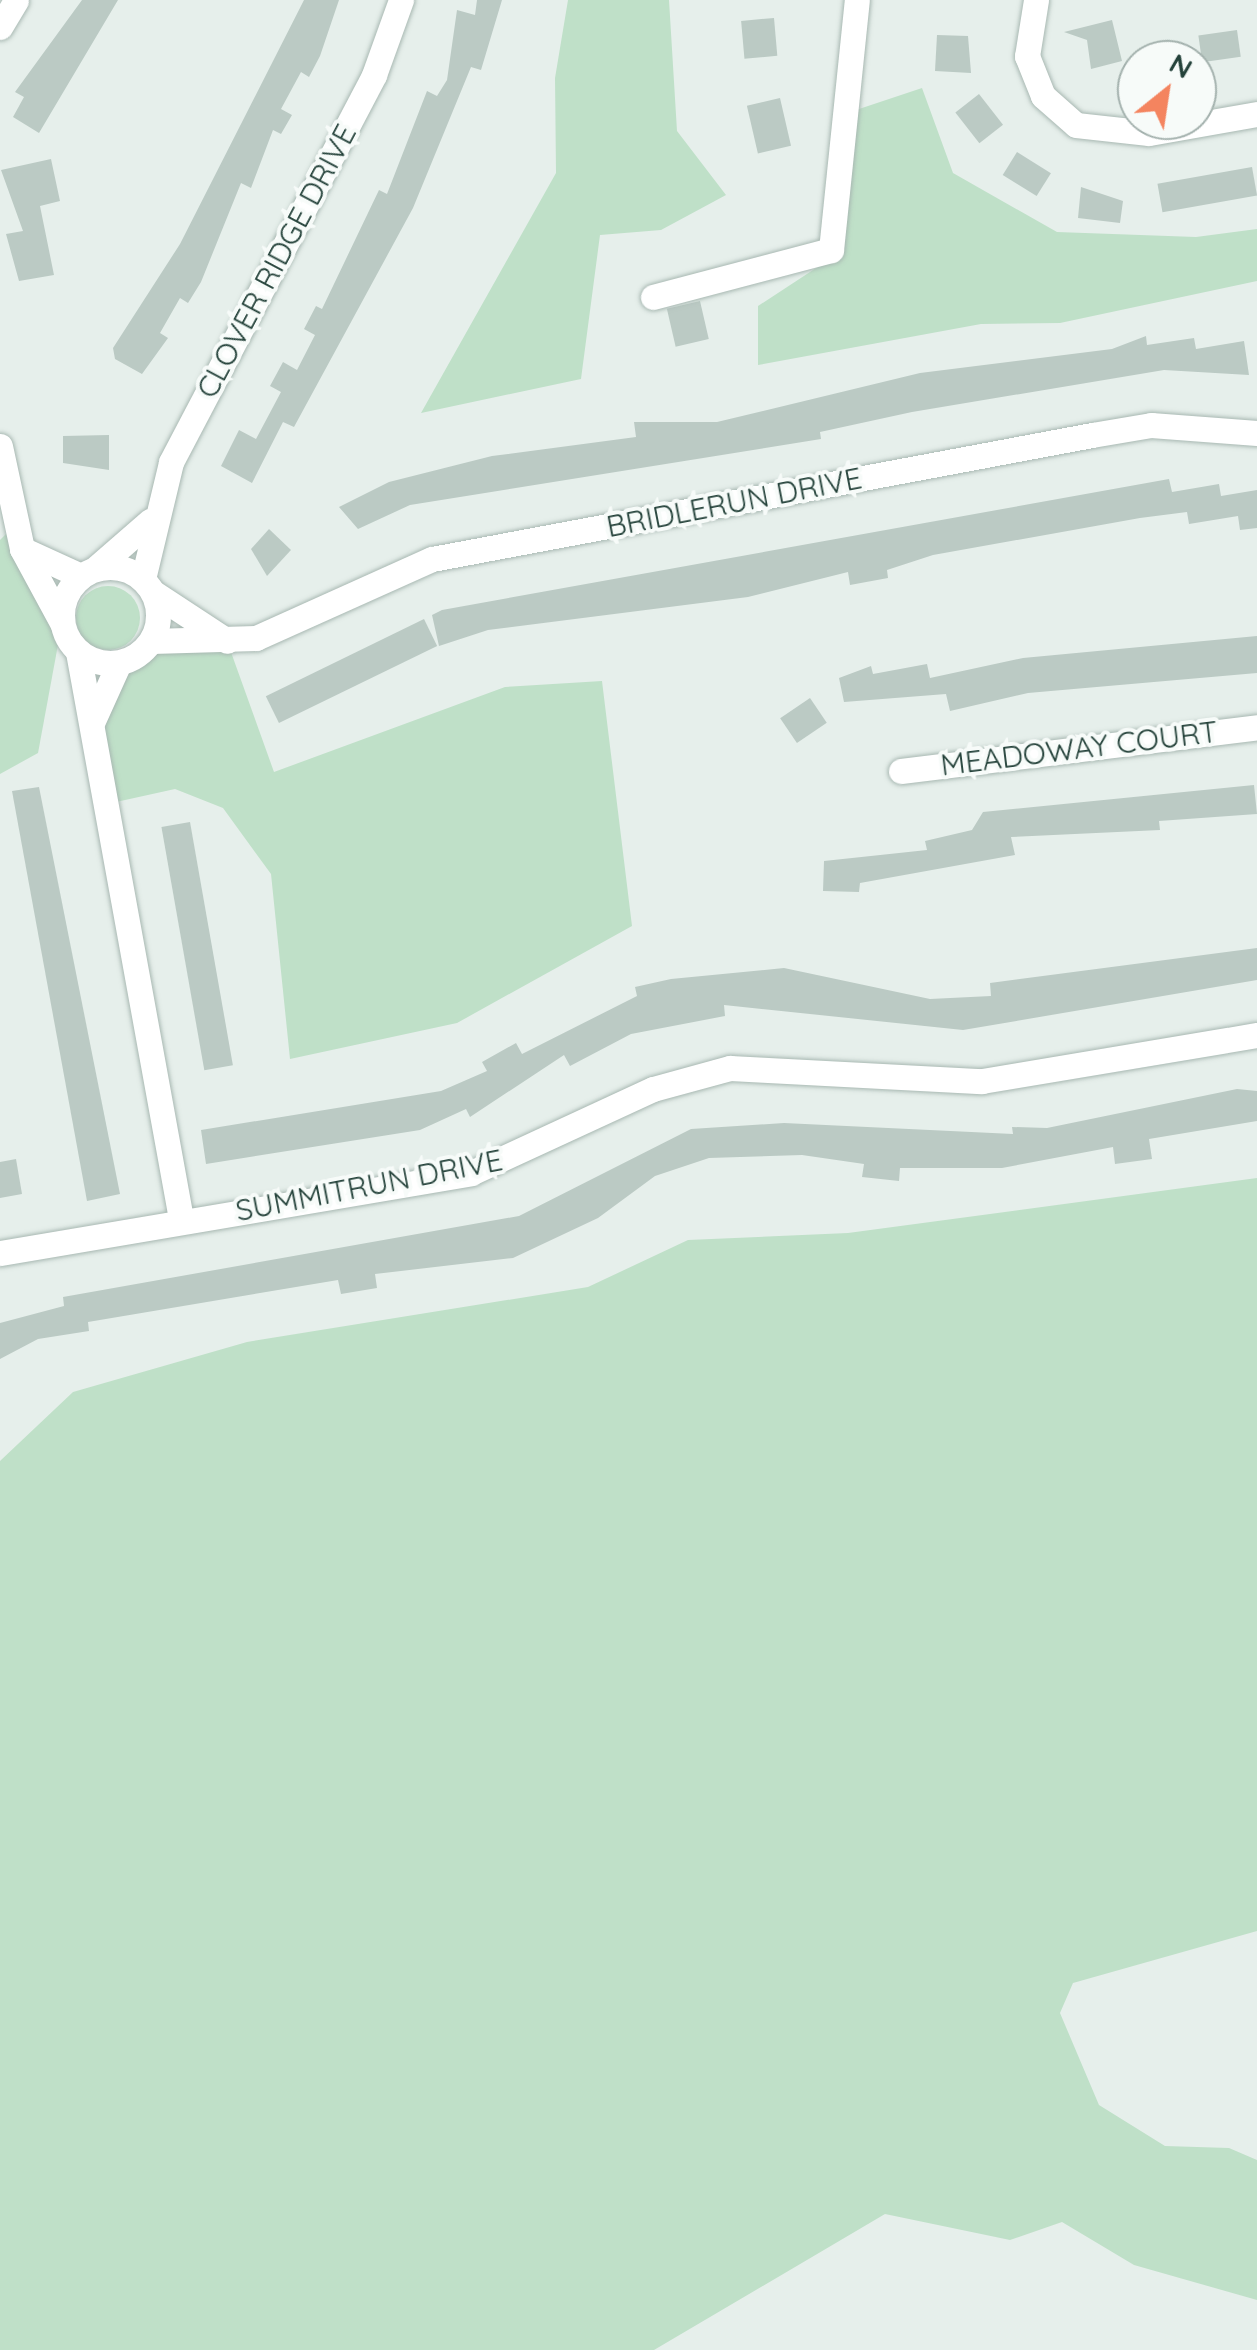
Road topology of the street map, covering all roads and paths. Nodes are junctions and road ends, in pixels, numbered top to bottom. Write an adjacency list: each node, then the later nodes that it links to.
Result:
1 (16, 0): 5 (street)
2 (401, 0): 10 (street, CLOVER RIDGE DRIVE)
3 (856, 0): 7 (street)
4 (1036, 0): 6 (street)
5 (0, 27)
6 (1257, 114)
7 (653, 297)
8 (1257, 433): 16 (street, BRIDLERUN DRIVE)
9 (0, 446): 11 (street)
10 (150, 522): 12 (street); 13 (street, CLOVER RIDGE DRIVE)
11 (22, 550): 12 (street); 14 (street)
12 (89, 572): 13 (street); 14 (street)
13 (148, 586): 15 (street, CLOVER RIDGE DRIVE); 16 (street)
14 (62, 622): 17 (street)
15 (151, 641): 16 (street, BRIDLERUN DRIVE); 18 (street)
16 (227, 641)
17 (78, 652): 18 (street); 19 (street)
18 (119, 662): 19 (street)
19 (92, 723): 23 (street)
20 (1257, 727): 21 (street, MEADOWAY COURT)
21 (900, 771)
22 (1257, 1034): 23 (street, SUMMITRUN DRIVE)
23 (181, 1220): 24 (street, SUMMITRUN DRIVE)
24 (0, 1253)

